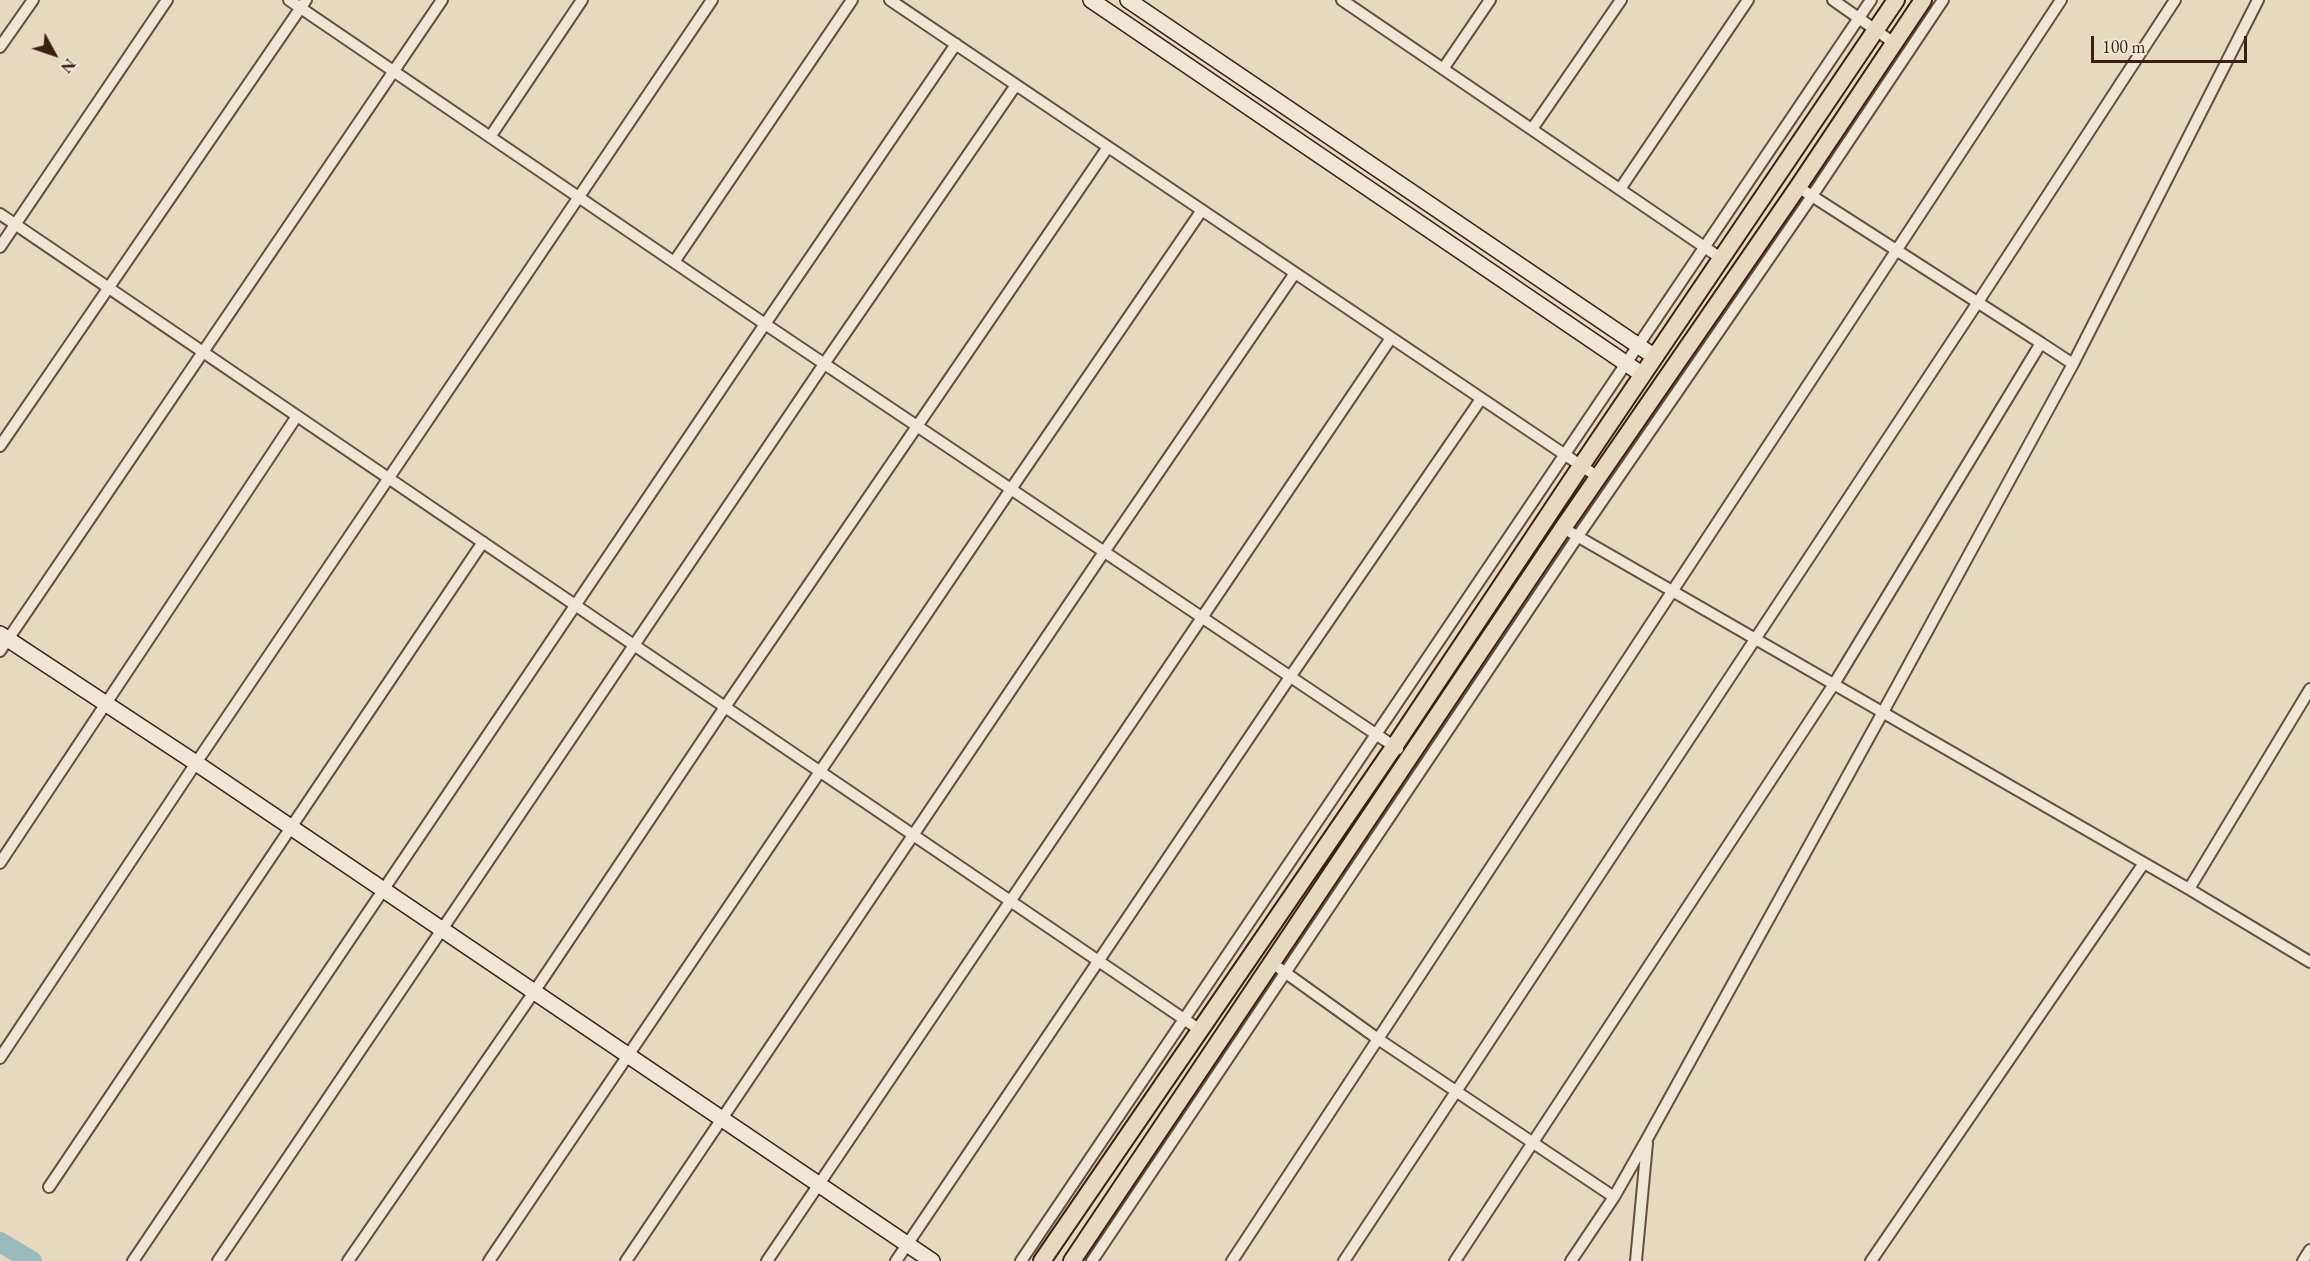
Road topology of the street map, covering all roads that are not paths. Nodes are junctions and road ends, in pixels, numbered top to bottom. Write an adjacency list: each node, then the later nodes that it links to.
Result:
1 (33, 0): 29 (street)
2 (167, 0): 42 (street)
3 (289, 0): 23 (street)
4 (442, 0): 31 (street)
5 (582, 0): 34 (street)
6 (712, 0): 39 (street)
7 (852, 0): 47 (street)
8 (890, 0): 28 (street)
9 (1091, 0): 58 (main road)
10 (1128, 0): 54 (main road)
11 (1342, 0): 24 (street)
12 (1490, 0): 30 (street)
13 (1621, 0): 33 (street)
14 (1748, 0): 37 (street)
15 (1833, 0): 25 (street)
16 (1870, 0): 25 (street)
17 (1896, 0): 26 (main road)
18 (1923, 0): 27 (main road)
19 (1943, 0): 38 (street)
20 (2061, 0): 45 (street)
21 (2175, 0): 50 (street)
22 (2258, 0): 59 (street)
23 (303, 4): 31 (street); 49 (street)
24 (1358, 5): 30 (street)
25 (1859, 18): 26 (street); 44 (street)
26 (1876, 29): 27 (street); 46 (main road)
27 (1894, 43): 36 (main road)
28 (956, 44): 32 (street); 51 (street)
29 (0, 47)
30 (1443, 69): 33 (street)
31 (394, 71): 34 (street); 55 (street)
32 (1016, 85): 35 (street); 57 (street)
33 (1532, 129): 37 (street)
34 (490, 137): 39 (street)
35 (1108, 147): 40 (street); 63 (street)
36 (1797, 187): 38 (street); 67 (main road)
37 (1620, 189): 44 (street)
38 (1812, 196): 45 (street); 70 (street)
39 (580, 198): 47 (street); 68 (street)
40 (1202, 210): 48 (street); 69 (street)
41 (0, 214): 42 (street)
42 (15, 224): 43 (street); 49 (street)
43 (0, 247)
44 (1705, 247): 46 (street); 54 (street)
45 (1896, 251): 50 (street); 73 (street)
46 (1722, 259): 56 (main road)
47 (674, 262): 51 (street)
48 (1295, 273): 52 (street); 72 (street)
49 (108, 288): 55 (street); 64 (street)
50 (1978, 303): 53 (street); 76 (street)
51 (765, 324): 57 (street); 74 (street)
52 (1390, 338): 61 (street); 75 (street)
53 (2041, 343): 59 (street); 80 (street)
54 (1638, 346): 56 (main road); 58 (street)
55 (202, 351): 62 (street); 77 (street)
56 (1655, 357): 60 (main road)
57 (824, 364): 63 (street); 78 (street)
58 (1626, 364): 60 (main road); 65 (street)
59 (2073, 364): 84 (street)
60 (1643, 375): 66 (main road)
61 (1481, 399): 65 (street); 79 (street)
62 (297, 416): 68 (street); 82 (street)
63 (917, 426): 69 (street); 83 (street)
64 (0, 446)
65 (1565, 455): 66 (street); 85 (street)
66 (1581, 466): 67 (street); 86 (main road)
67 (1598, 477): 70 (main road)
68 (389, 479): 71 (street); 88 (street)
69 (1011, 489): 72 (street); 89 (street)
70 (1570, 532): 73 (street); 87 (main road); 101 (street)
71 (483, 542): 74 (street); 90 (street)
72 (1104, 552): 75 (street); 91 (street)
73 (1673, 591): 76 (street); 105 (street)
74 (575, 605): 78 (street); 95 (street)
75 (1200, 616): 79 (street); 96 (street)
76 (1755, 638): 80 (street); 108 (street)
77 (3, 641): 82 (main road)
78 (635, 646): 83 (street); 97 (street)
79 (1290, 677): 85 (street); 98 (street)
80 (1834, 684): 84 (street); 111 (street)
81 (2310, 689): 94 (street)
82 (106, 704): 88 (main road); 92 (street)
83 (725, 707): 89 (street); 102 (street)
84 (1883, 712): 93 (street); 110 (street)
85 (1376, 735): 86 (street); 103 (street)
86 (1394, 747): 87 (street); 104 (main road)
87 (1411, 757): 100 (main road)
88 (196, 764): 90 (main road); 107 (street)
89 (821, 772): 91 (street); 106 (street)
90 (291, 828): 95 (main road); 113 (street)
91 (913, 835): 96 (street); 109 (street)
92 (0, 863)
93 (2144, 863): 94 (street); 134 (street)
94 (2189, 889): 99 (street)
95 (384, 890): 97 (main road); 117 (street)
96 (1010, 901): 98 (street); 112 (street)
97 (442, 929): 102 (main road); 118 (street)
98 (1099, 961): 103 (street); 115 (street)
99 (2310, 962)
100 (1272, 963): 101 (street); 127 (main road)
101 (1286, 973): 105 (street); 128 (street)
102 (534, 992): 106 (main road); 119 (street)
103 (1184, 1019): 104 (street); 125 (street)
104 (1200, 1030): 126 (main road)
105 (1378, 1039): 108 (street); 129 (street)
106 (628, 1055): 109 (main road); 120 (street)
107 (0, 1058)
108 (1455, 1091): 111 (street); 130 (street)
109 (723, 1119): 112 (main road); 121 (street)
110 (1647, 1139): 114 (street); 133 (street)
111 (1533, 1143): 114 (street); 131 (street)
112 (819, 1184): 115 (main road); 122 (street)
113 (49, 1187)
114 (1614, 1197): 132 (street)
115 (908, 1244): 123 (street); 124 (main road)
116 (2310, 1250): 135 (street)
117 (133, 1261)
118 (218, 1261)
119 (348, 1261)
120 (489, 1261)
121 (626, 1261)
122 (767, 1261)
123 (896, 1261)
124 (932, 1261)
125 (1021, 1261)
126 (1042, 1261)
127 (1072, 1261)
128 (1092, 1261)
129 (1232, 1261)
130 (1344, 1261)
131 (1455, 1261)
132 (1571, 1261)
133 (1636, 1261)
134 (1871, 1261)
135 (2303, 1261)

